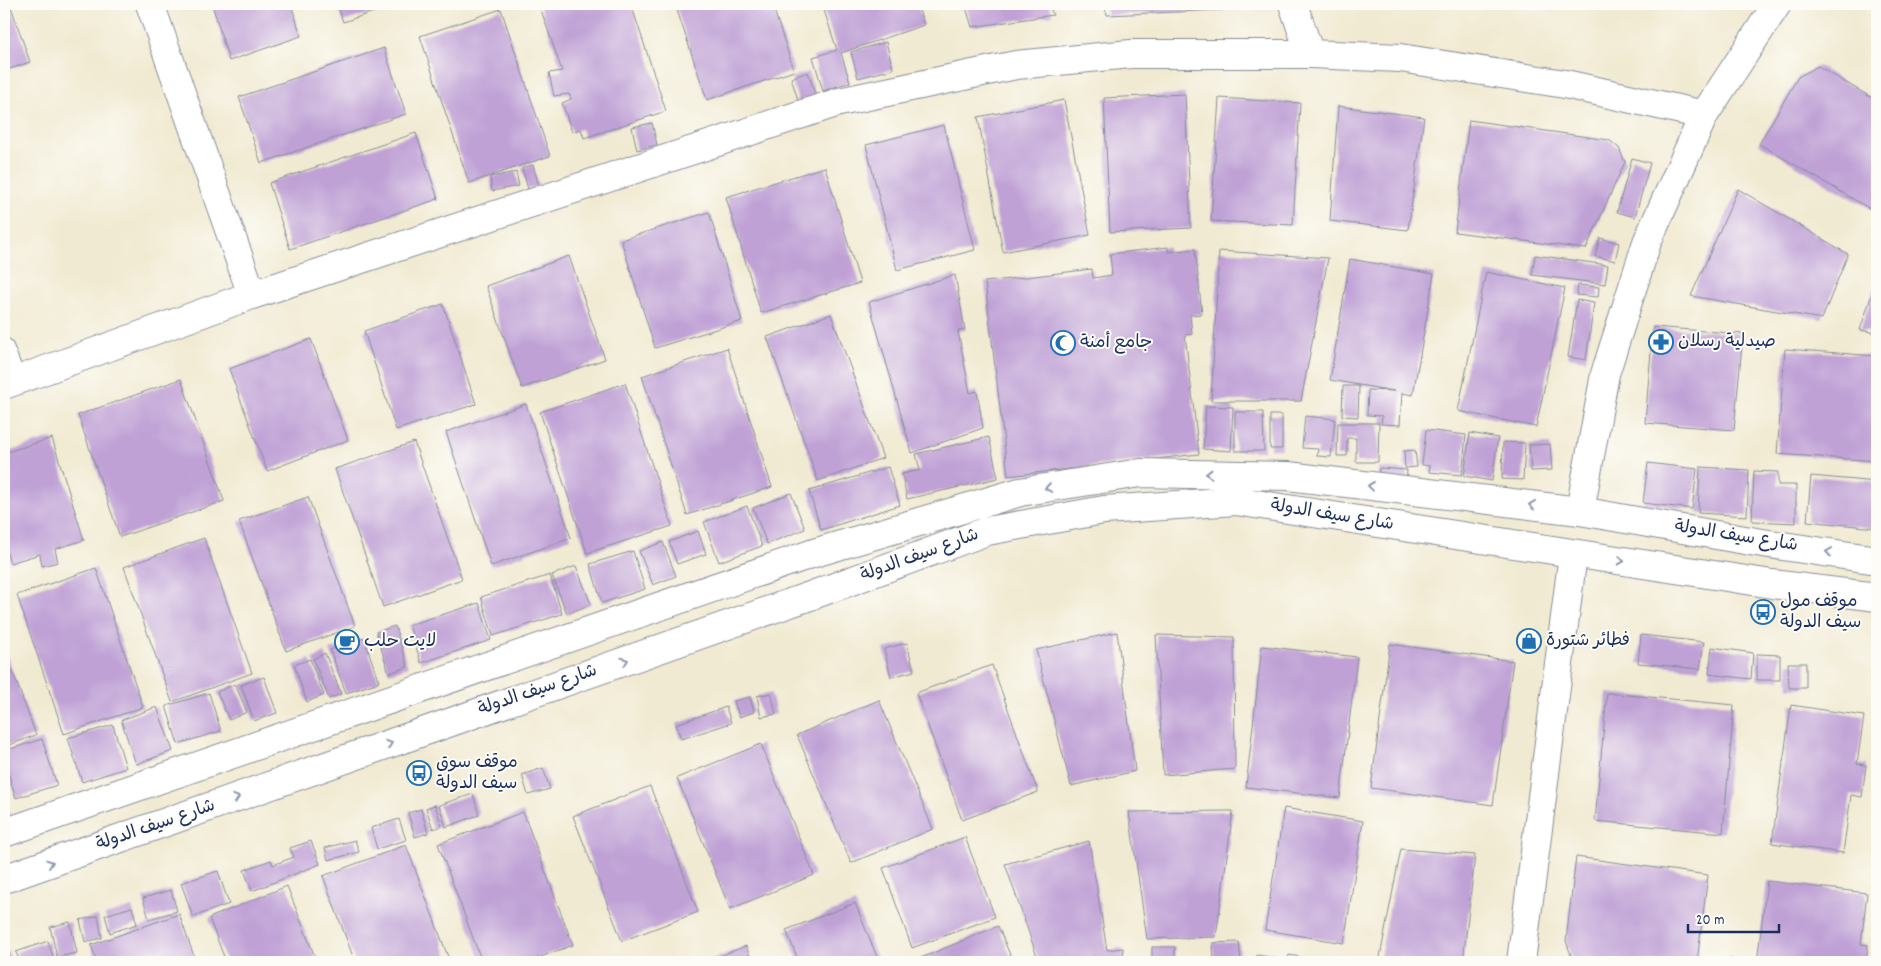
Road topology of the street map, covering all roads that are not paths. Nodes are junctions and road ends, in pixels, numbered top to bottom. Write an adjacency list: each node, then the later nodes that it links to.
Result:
1 (150, 4): 6 (main road)
2 (1293, 4): 4 (main road)
3 (1777, 4): 5 (main road)
4 (1310, 54): 5 (main road); 6 (main road)
5 (1704, 115): 9 (main road)
6 (252, 295): 8 (main road)
7 (4, 348): 8 (lane)
8 (10, 382)
9 (1580, 511): 11 (main road, شارع سيف الدولة, one-way to 9); 13 (main road, شارع سيف الدولة, one-way to 13)
10 (1573, 554): 12 (main road, شارع سيف الدولة, one-way to 12); 14 (main road, شارع سيف الدولة, one-way to 10); 15 (main road)
11 (1877, 560)
12 (1877, 597)
13 (4, 833)
14 (4, 879)
15 (1520, 962)

